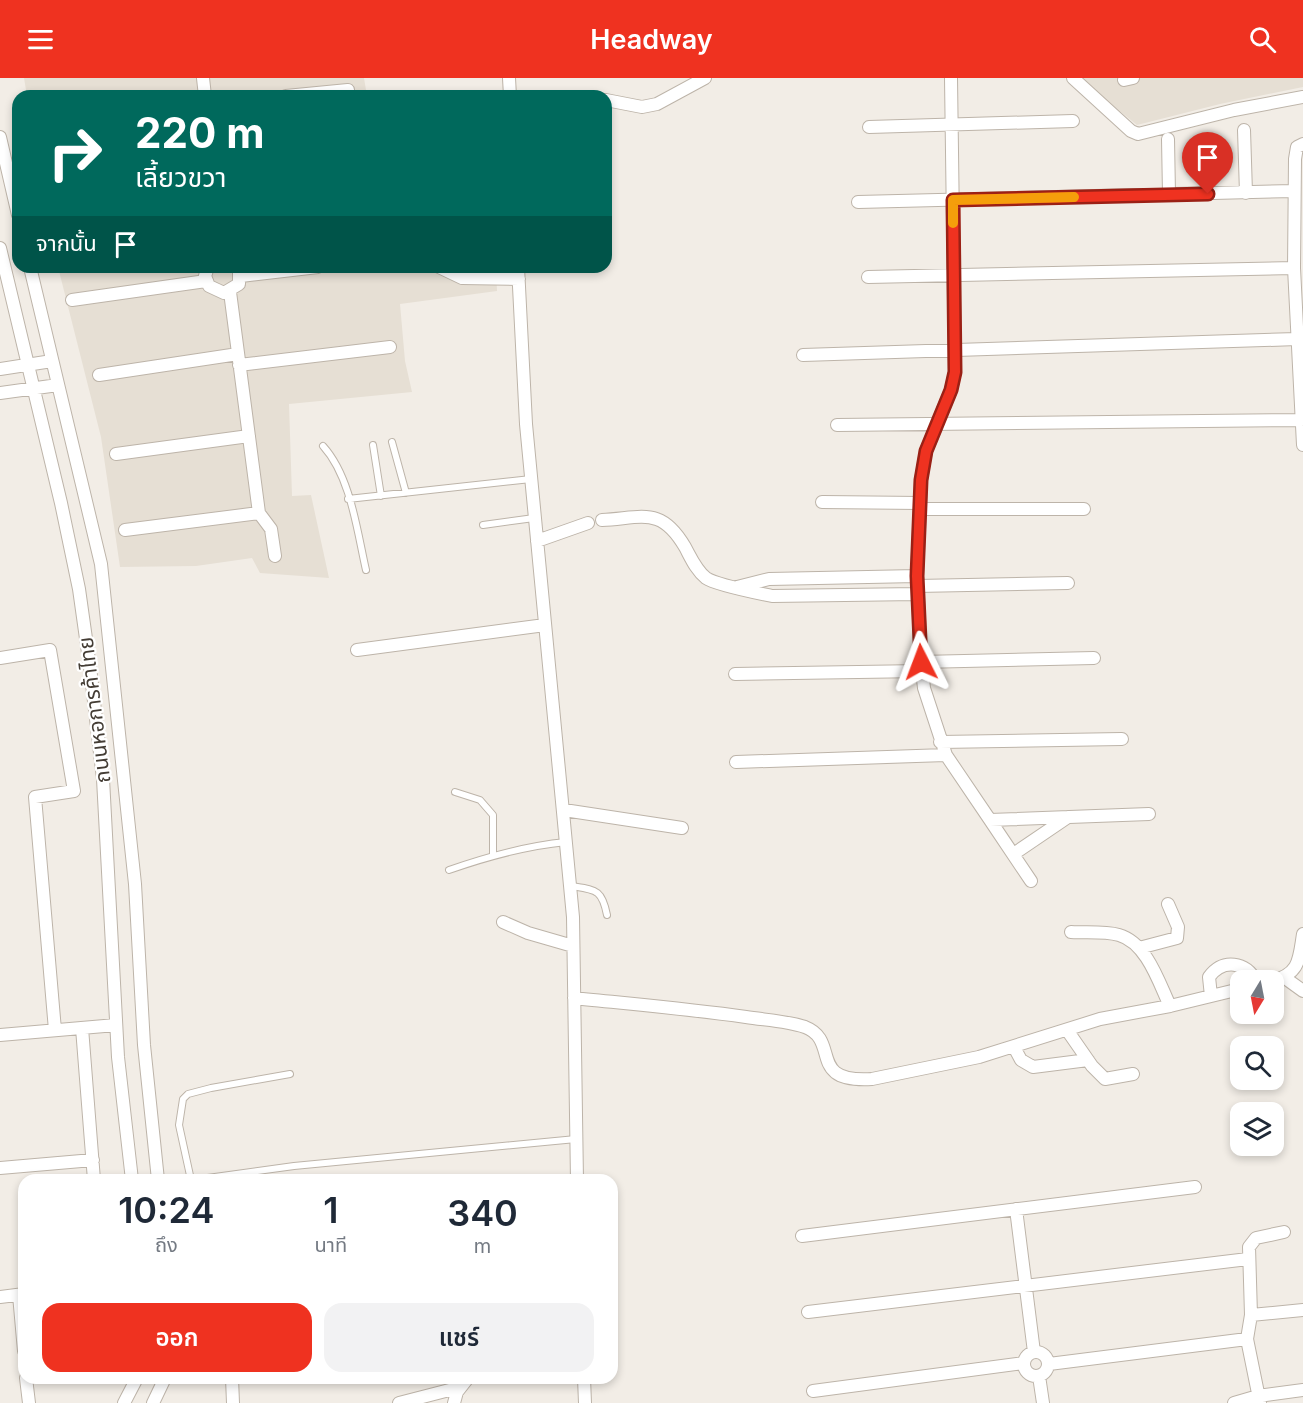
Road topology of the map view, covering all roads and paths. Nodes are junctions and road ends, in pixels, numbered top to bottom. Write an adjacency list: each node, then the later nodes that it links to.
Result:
1 (705, 78): 5 (street)
2 (951, 78): 7 (street)
3 (1073, 78): 4 (street)
4 (1303, 97)
5 (612, 101)
6 (1073, 121): 7 (street)
7 (952, 125): 8 (street); 17 (street)
8 (870, 127)
9 (1244, 130): 15 (street)
10 (0, 137): 13 (street)
11 (1168, 139): 16 (street)
12 (1303, 144): 14 (street)
13 (12, 189)
14 (1294, 191): 15 (street); 19 (street)
15 (1246, 193): 16 (street)
16 (1169, 194): 17 (street)
17 (953, 200): 18 (street); 27 (street)
18 (858, 202)
19 (1299, 217): 21 (street)
20 (0, 248): 30 (street, ถนนหอการค้าไทย)
21 (1294, 268): 27 (street); 32 (street)
22 (31, 273): 39 (street, ถนนหอการค้าไทย)
23 (207, 273): 29 (street)
24 (240, 273): 31 (street)
25 (452, 273): 26 (street)
26 (519, 273): 56 (street)
27 (955, 275): 28 (street); 36 (street)
28 (868, 277)
29 (206, 281): 31 (street); 33 (street)
30 (5, 292): 40 (street, ถนนหอการค้าไทย)
31 (230, 292): 38 (street)
32 (1299, 295): 34 (street)
33 (72, 300)
34 (1297, 339): 36 (street); 42 (street)
35 (390, 347): 38 (street)
36 (956, 350): 37 (street); 48 (street)
37 (803, 355)
38 (239, 359): 43 (street); 50 (street)
39 (52, 361): 40 (street); 44 (street, ถนนหอการค้าไทย)
40 (28, 365): 41 (street); 45 (street, ถนนหอการค้าไทย)
41 (0, 369)
42 (1300, 371): 47 (street)
43 (99, 375)
44 (58, 385): 45 (street); 127 (street, ถนนหอการค้าไทย)
45 (32, 389): 46 (street); 113 (street, ถนนหอการค้าไทย)
46 (0, 393)
47 (1300, 420): 48 (street); 53 (street)
48 (938, 423): 49 (street); 61 (street)
49 (837, 425)
50 (249, 436): 55 (street); 63 (street)
51 (392, 442): 57 (lane)
52 (373, 445): 58 (lane)
53 (1303, 445)
54 (323, 446): 59 (lane)
55 (116, 454)
56 (531, 479): 57 (lane); 64 (street)
57 (406, 493): 58 (lane)
58 (381, 496): 59 (lane)
59 (348, 499): 71 (lane)
60 (822, 502): 61 (street)
61 (920, 506): 62 (street); 74 (street)
62 (1084, 509)
63 (259, 513): 68 (street); 70 (street)
64 (534, 518): 67 (lane); 69 (street)
65 (602, 520): 75 (street)
66 (588, 523): 69 (street)
67 (483, 525)
68 (125, 530)
69 (537, 541): 77 (street)
70 (275, 556)
71 (366, 570)
72 (814, 578): 74 (street); 75 (street); 76 (street)
73 (1068, 583): 74 (street)
74 (917, 586): 76 (street); 81 (street)
75 (737, 587): 76 (street)
76 (815, 596)
77 (545, 626): 78 (street); 88 (street)
78 (357, 650)
79 (0, 658): 115 (street)
80 (1094, 658): 81 (street)
81 (921, 666): 82 (street); 84 (street)
82 (735, 674)
83 (1122, 739): 84 (street)
84 (940, 742): 85 (street)
85 (946, 755): 86 (street); 91 (street)
86 (736, 762)
87 (455, 792): 95 (lane)
88 (564, 810): 92 (street); 93 (street)
89 (1149, 814): 90 (street)
90 (1069, 816): 91 (street); 94 (street)
91 (990, 820): 94 (street)
92 (682, 828)
93 (567, 842): 95 (lane); 98 (street)
94 (1015, 853): 97 (street)
95 (494, 854): 96 (lane)
96 (449, 870)
97 (1031, 881)
98 (571, 886): 100 (lane); 104 (street)
99 (1168, 904): 105 (street)
100 (607, 915)
101 (503, 922): 104 (street)
102 (1071, 932): 105 (street)
103 (1303, 934): 107 (street)
104 (573, 946): 111 (street)
105 (1139, 948): 112 (street)
106 (1250, 970): 110 (street)
107 (1285, 978): 109 (street)
108 (1230, 991): 110 (street)
109 (1303, 991)
110 (1211, 996): 112 (street)
111 (574, 998): 118 (street); 122 (street)
112 (1170, 1006): 116 (street)
113 (116, 1025): 114 (street); 126 (street, ถนนหอการค้าไทย)
114 (82, 1028): 115 (street); 123 (street)
115 (55, 1030): 117 (street)
116 (1067, 1030): 118 (street); 119 (street)
117 (0, 1035)
118 (1014, 1047): 119 (street)
119 (1088, 1060): 121 (street)
120 (290, 1074): 128 (lane)
121 (1133, 1074)
122 (576, 1139): 129 (lane); 130 (street)
123 (93, 1160): 124 (street); 125 (street)
124 (0, 1168)
125 (94, 1174)
126 (131, 1174)
127 (157, 1174)
128 (191, 1174)
129 (236, 1174)
130 (577, 1174)
131 (1195, 1187): 132 (street)
132 (1016, 1209): 134 (street); 136 (street)
133 (1284, 1232): 135 (street)
134 (802, 1236)
135 (1248, 1259): 136 (street); 141 (street)
136 (1026, 1286): 140 (street); 143 (street)
137 (18, 1295): 138 (street)
138 (0, 1297)
139 (1303, 1310): 141 (street)
140 (808, 1312)
141 (1251, 1315): 142 (street)
142 (1247, 1339): 145 (street); 156 (street)
143 (1034, 1352): 144 (street); 145 (street)
144 (1024, 1363): 146 (street); 155 (street)
145 (1049, 1364): 146 (street)
146 (1039, 1376): 164 (street)
147 (27, 1384): 157 (street)
148 (134, 1384): 158 (street)
149 (162, 1384): 159 (street)
150 (232, 1384): 160 (street)
151 (462, 1384): 161 (street)
152 (464, 1384): 162 (street)
153 (584, 1384): 163 (street)
154 (1303, 1390): 156 (street)
155 (813, 1391)
156 (1259, 1399): 165 (street)
157 (29, 1403)
158 (124, 1403)
159 (153, 1403)
160 (233, 1403)
161 (399, 1403)
162 (454, 1403)
163 (585, 1403)
164 (1043, 1403)
165 (1234, 1403)

